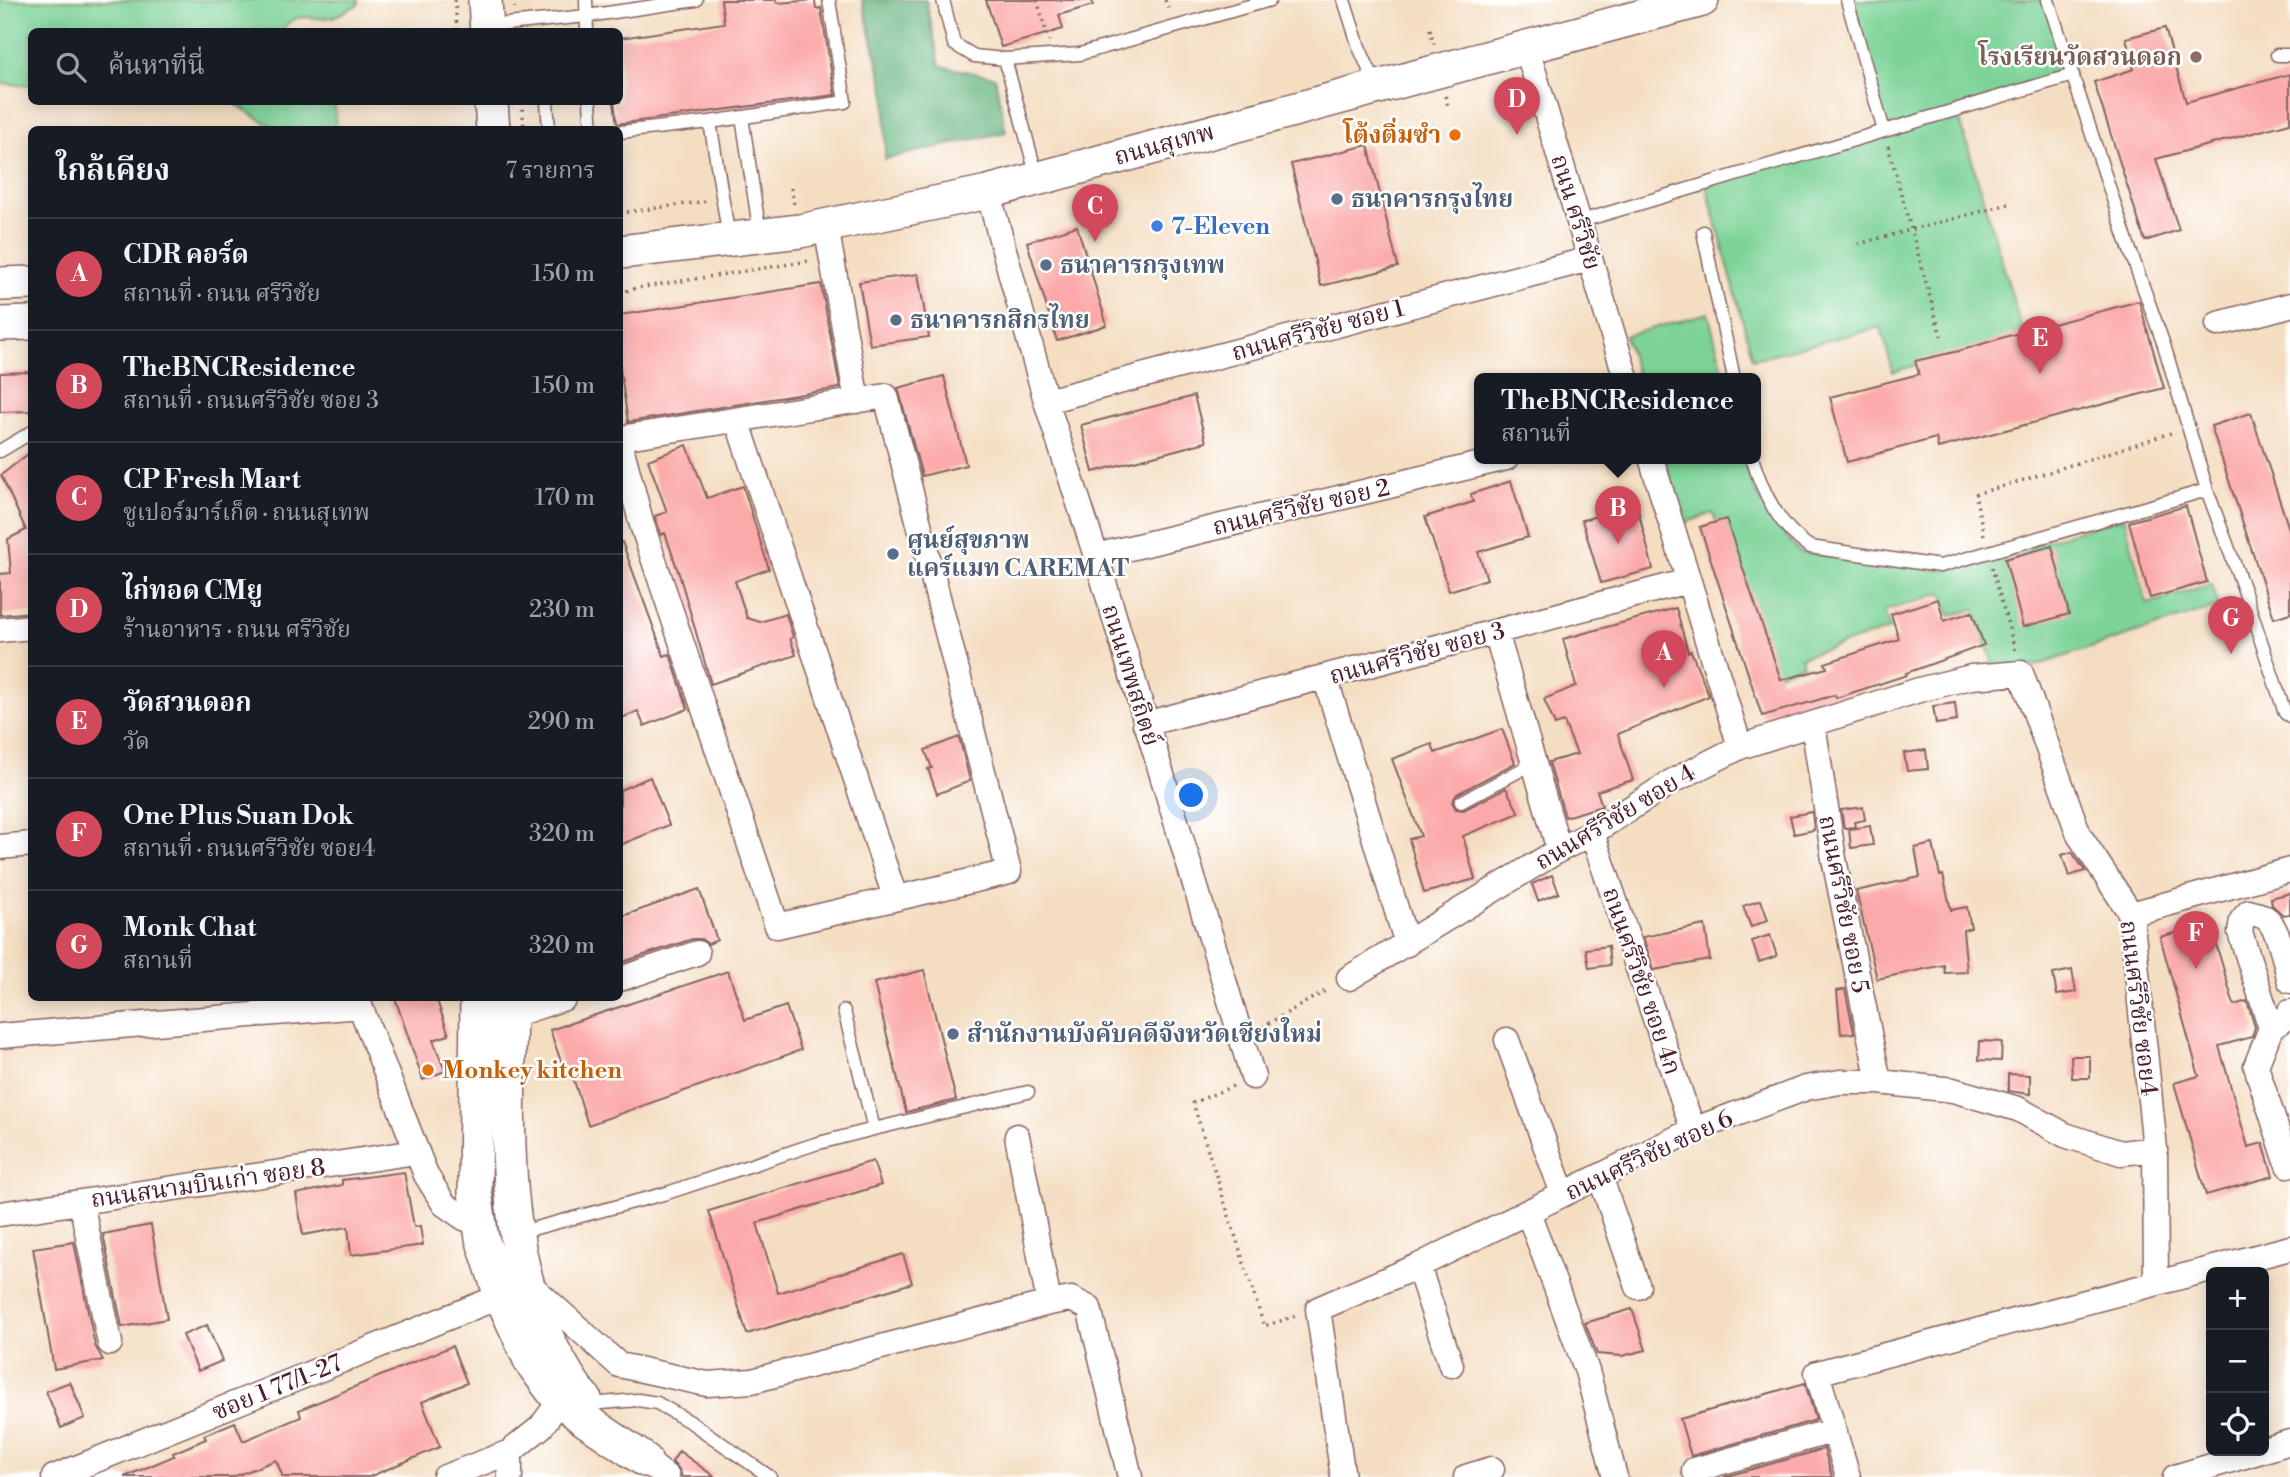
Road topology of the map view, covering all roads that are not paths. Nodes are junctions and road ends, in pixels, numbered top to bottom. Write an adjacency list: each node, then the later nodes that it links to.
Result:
1 (586, 0): 10 (lane)
2 (696, 0): 10 (lane)
3 (829, 0): 20 (lane)
4 (943, 0): 14 (lane)
5 (1270, 0): 14 (lane)
6 (1344, 0): 16 (lane)
7 (1847, 0): 25 (lane)
8 (2048, 0): 15 (lane)
9 (1685, 2): 13 (main road, ถนนสุเทพ)
10 (587, 16): 11 (lane); 12 (lane)
11 (479, 22)
12 (587, 28)
13 (1526, 46): 16 (main road, ถนนสุเทพ); 29 (street, ถนน ศรีวิชัย)
14 (1005, 59): 27 (lane)
15 (2073, 75): 25 (lane); 56 (lane)
16 (1377, 86): 27 (main road, ถนนสุเทพ)
17 (491, 105): 22 (main road)
18 (547, 105): 23 (lane)
19 (590, 105): 24 (lane)
20 (742, 117): 21 (lane); 31 (lane)
21 (710, 122): 26 (lane); 31 (lane)
22 (493, 126)
23 (549, 126)
24 (592, 126)
25 (1884, 131): 29 (lane)
26 (623, 132)
27 (1038, 178): 28 (main road, ถนนสุเทพ)
28 (988, 192): 33 (main road, ถนนสุเทพ); 47 (street, ถนนเทพสถิตย์)
29 (1578, 222): 36 (street, ถนน ศรีวิชัย)
30 (1703, 232): 45 (lane)
31 (745, 237): 33 (main road, ถนนสุเทพ); 34 (main road, ถนนสุเทพ)
32 (623, 238): 34 (main road)
33 (829, 241): 46 (street)
34 (663, 247): 35 (main road, ถนนสุเทพ); 37 (main road)
35 (623, 252)
36 (1590, 259): 44 (street, ถนน ศรีวิชัย); 47 (street, ถนนศรีวิชัย ซอย 1)
37 (623, 268)
38 (28, 283): 39 (main road)
39 (0, 284)
40 (2290, 305): 43 (street)
41 (28, 323): 42 (main road)
42 (0, 324)
43 (2218, 324)
44 (1624, 373)
45 (1733, 373)
46 (856, 401): 48 (street); 76 (street)
47 (1046, 401): 57 (street, ถนนเทพสถิตย์)
48 (737, 420): 50 (street); 76 (street)
49 (28, 434): 51 (lane)
50 (623, 439)
51 (0, 451)
52 (623, 452): 76 (street)
53 (1481, 464): 57 (street, ถนนศรีวิชัย ซอย 2)
54 (1653, 464): 58 (street)
55 (1754, 464): 56 (lane)
56 (2207, 490): 64 (lane)
57 (1096, 556): 65 (street, ถนนเทพสถิตย์)
58 (1688, 581): 61 (street, ถนนศรีวิชัย ซอย 3); 67 (street)
59 (28, 627): 60 (street)
60 (0, 630)
61 (1496, 632): 63 (street, ถนนศรีวิชัย ซอย 3); 68 (street)
62 (2021, 673): 66 (street, ถนนศรีวิชัย ซอย 4); 78 (street, ถนนศรีวิชัย ซอย4)
63 (1325, 677): 65 (street, ถนนศรีวิชัย ซอย 3); 79 (street)
64 (2290, 716)
65 (1145, 724): 93 (street, ถนนเทพสถิตย์)
66 (1813, 724): 67 (street, ถนนศรีวิชัย ซอย 4); 94 (street, ถนนศรีวิชัย ซอย 5)
67 (1740, 747): 70 (street, ถนนศรีวิชัย ซอย 4)
68 (1534, 763): 69 (lane); 73 (street)
69 (1461, 802)
70 (1592, 833): 73 (street, ถนนศรีวิชัย ซอย 4); 97 (street, ถนนศรีวิชัย ซอย 4ก)
71 (28, 844): 72 (street)
72 (0, 847)
73 (1559, 850): 79 (street, ถนนศรีวิชัย ซอย 4)
74 (2290, 870): 75 (street)
75 (2243, 883): 77 (street); 78 (street)
76 (895, 897)
77 (2249, 912): 83 (street); 90 (street)
78 (2130, 914): 99 (street, ถนนศรีวิชัย ซอย4)
79 (1407, 944): 82 (street, ถนนศรีวิชัย ซอย 4)
80 (697, 953): 81 (street)
81 (623, 978)
82 (1349, 978)
83 (2290, 981)
84 (477, 1001): 107 (main road)
85 (546, 1001): 87 (street)
86 (359, 1002): 91 (street); 100 (street)
87 (510, 1007): 108 (main road)
88 (844, 1011): 96 (lane)
89 (2290, 1012): 90 (street)
90 (2271, 1028): 101 (street)
91 (0, 1036)
92 (1507, 1040): 103 (street)
93 (1253, 1077)
94 (1879, 1082): 97 (street, ถนนศรีวิชัย ซอย 6); 99 (street, ถนนศรีวิชัย ซอย 6)
95 (1028, 1092): 96 (lane)
96 (874, 1129): 108 (lane)
97 (1693, 1130): 102 (street, ถนนศรีวิชัย ซอย 6)
98 (1017, 1136): 114 (street)
99 (2155, 1149): 111 (street, ถนนศรีวิชัย ซอย4)
100 (416, 1152): 104 (street, ถนนสนามบินเก่า ซอย 8); 107 (street)
101 (2288, 1165)
102 (1600, 1176): 103 (street, ถนนศรีวิชัย ซอย 6); 112 (street)
103 (1563, 1194): 105 (street, ถนนศรีวิชัย ซอย 6)
104 (82, 1202): 106 (street, ถนนสนามบินเก่า ซอย 8); 115 (street)
105 (1528, 1212): 110 (street, ถนนศรีวิชัย ซอย 6); 134 (street)
106 (0, 1214)
107 (481, 1231): 108 (main road); 113 (main road)
108 (517, 1233): 113 (main road)
109 (2290, 1248): 111 (street)
110 (1418, 1266): 116 (street); 132 (street, ถนนศรีวิชัย ซอย 6)
111 (2156, 1283): 118 (street)
112 (1638, 1287)
113 (514, 1289): 114 (street); 117 (main road); 127 (street, ซอย 1 77/1-27)
114 (1049, 1303): 131 (street)
115 (110, 1343)
116 (1451, 1365)
117 (575, 1401): 121 (street); 123 (main road); 130 (lane)
118 (1832, 1431): 125 (street); 135 (street)
119 (2290, 1442): 120 (street)
120 (2269, 1448)
121 (510, 1452): 128 (street); 129 (street)
122 (2251, 1456): 126 (street)
123 (656, 1468)
124 (1492, 1469): 133 (street)
125 (1695, 1470)
126 (2226, 1470): 136 (street)
127 (54, 1477)
128 (445, 1477)
129 (510, 1477)
130 (770, 1477)
131 (1130, 1477)
132 (1343, 1477)
133 (1466, 1477)
134 (1615, 1477)
135 (1848, 1477)
136 (2175, 1477)

